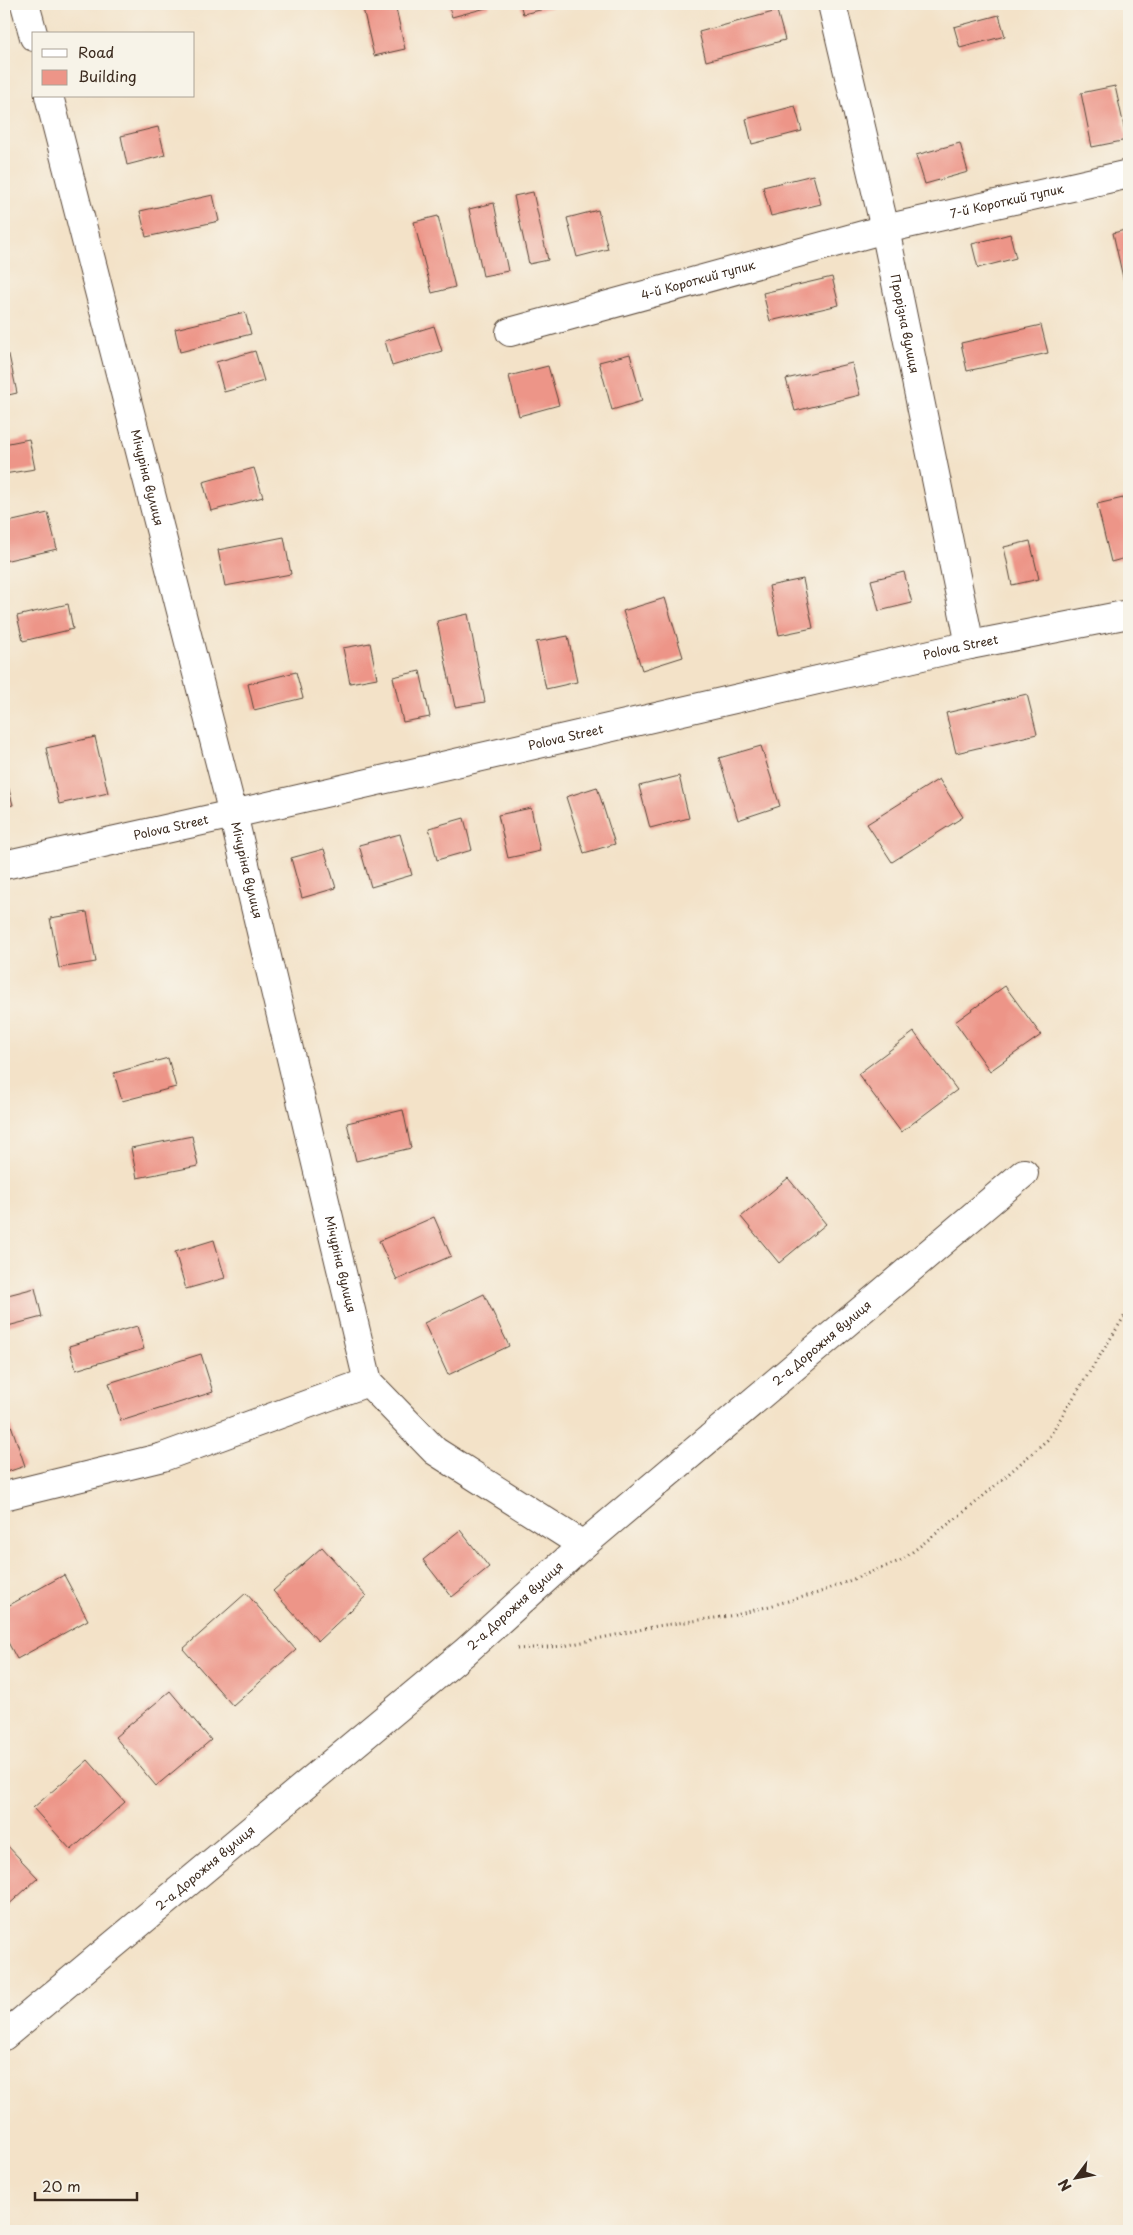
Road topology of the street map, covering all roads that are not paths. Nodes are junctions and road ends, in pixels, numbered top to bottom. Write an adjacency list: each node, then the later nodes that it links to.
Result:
1 (25, 4): 3 (street)
2 (832, 4): 6 (street, Прорізна вулиця)
3 (33, 32)
4 (50, 98): 10 (street, Мічуріна вулиця)
5 (1129, 174): 6 (street, 7-й Короткий тупик)
6 (885, 229): 7 (street, 4-й Короткий тупик); 9 (street, Прорізна вулиця)
7 (510, 332)
8 (1129, 614): 9 (street, Polova Street)
9 (970, 645): 10 (street, Polova Street)
10 (233, 814): 11 (street, Polova Street); 13 (street, Мічуріна вулиця)
11 (4, 865)
12 (1024, 1173): 15 (street, 2-а Дорожня вулиця)
13 (368, 1382): 14 (street); 15 (street)
14 (4, 1496)
15 (583, 1546): 16 (street, 2-а Дорожня вулиця)
16 (4, 2036)

